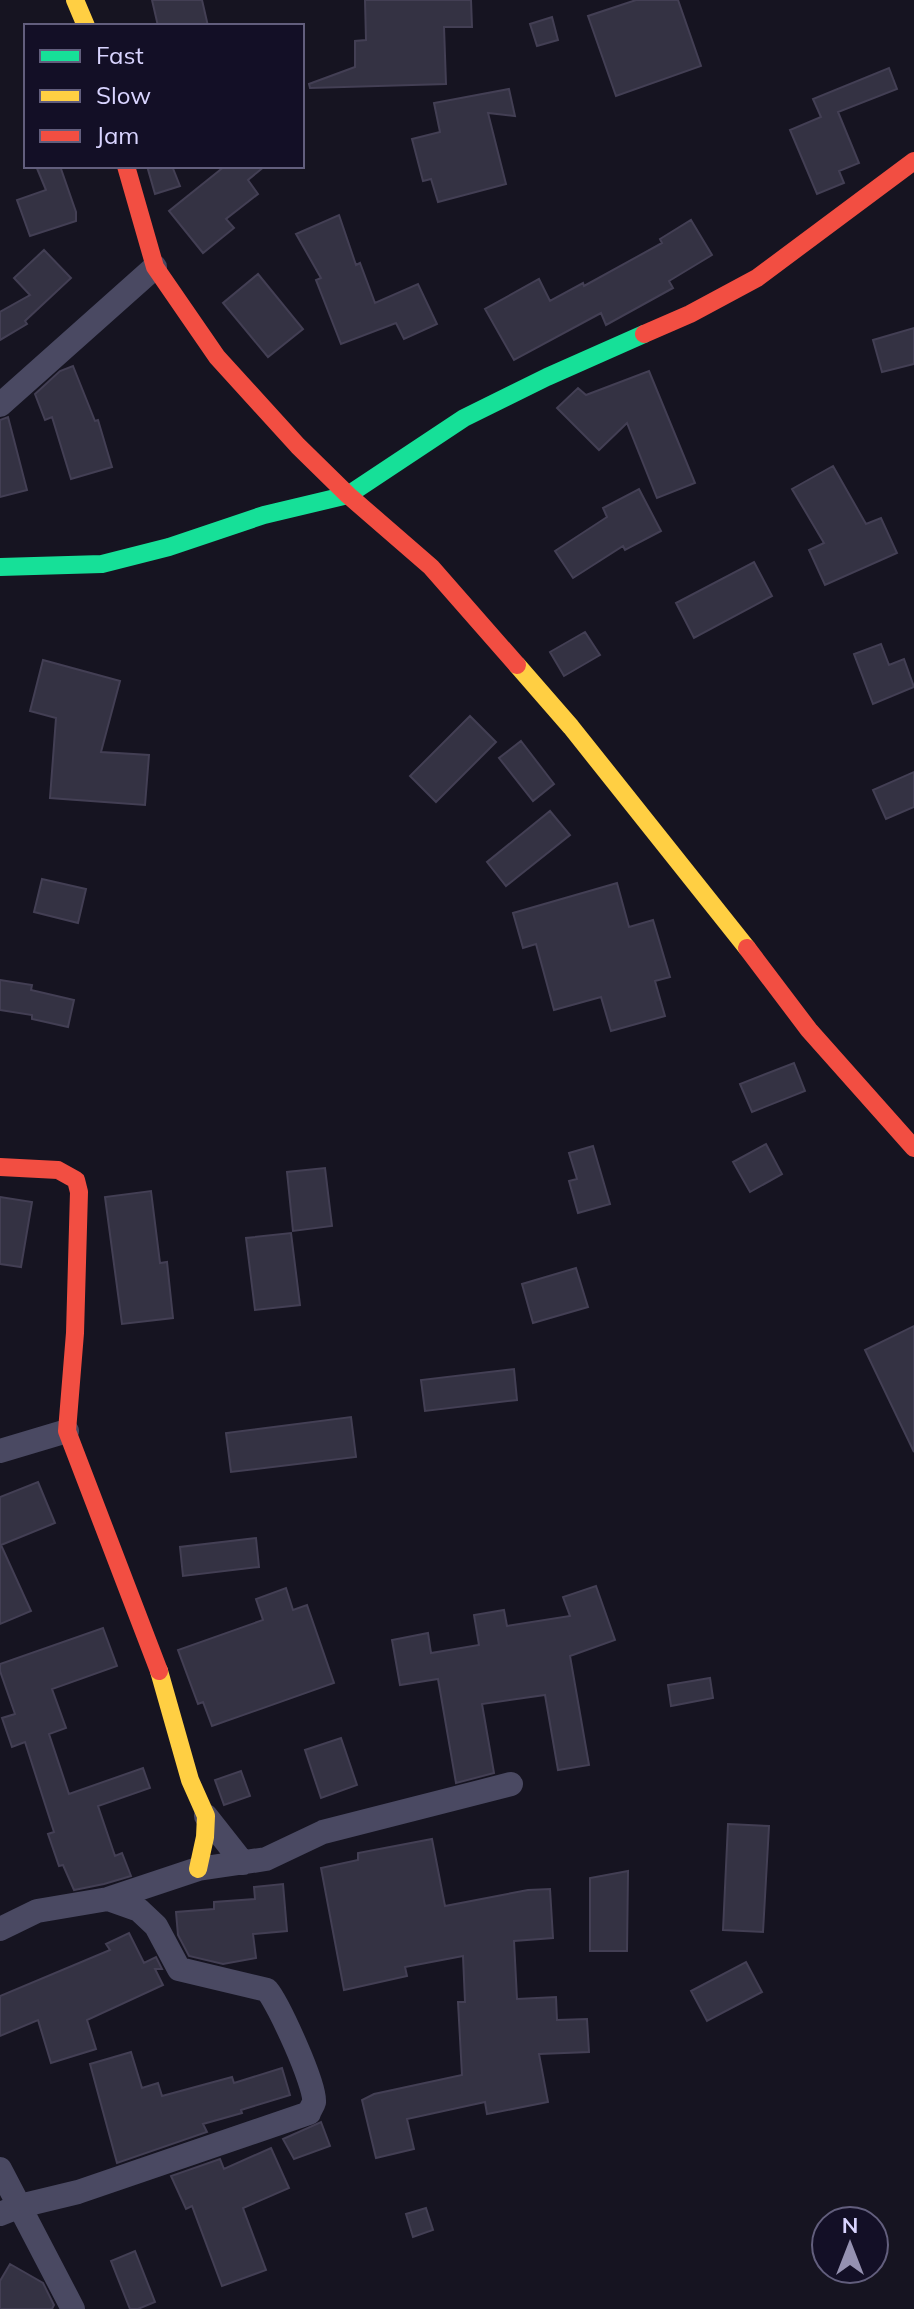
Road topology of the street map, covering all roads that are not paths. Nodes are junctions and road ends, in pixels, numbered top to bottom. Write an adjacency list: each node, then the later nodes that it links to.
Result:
1 (75, 0): 2 (street)
2 (85, 24)
3 (914, 161): 7 (street)
4 (127, 168): 5 (street)
5 (155, 267): 6 (street); 7 (street)
6 (0, 405)
7 (348, 495): 8 (street); 9 (street)
8 (0, 567)
9 (914, 1148)
10 (0, 1167): 11 (street)
11 (67, 1431): 12 (street); 14 (street)
12 (0, 1451)
13 (511, 1784): 15 (street)
14 (206, 1816): 15 (street); 16 (street)
15 (243, 1863): 16 (street)
16 (198, 1869): 17 (street)
17 (108, 1899): 18 (street); 20 (street)
18 (0, 1929)
19 (0, 2169): 20 (street)
20 (10, 2210): 21 (street)
21 (73, 2309)

